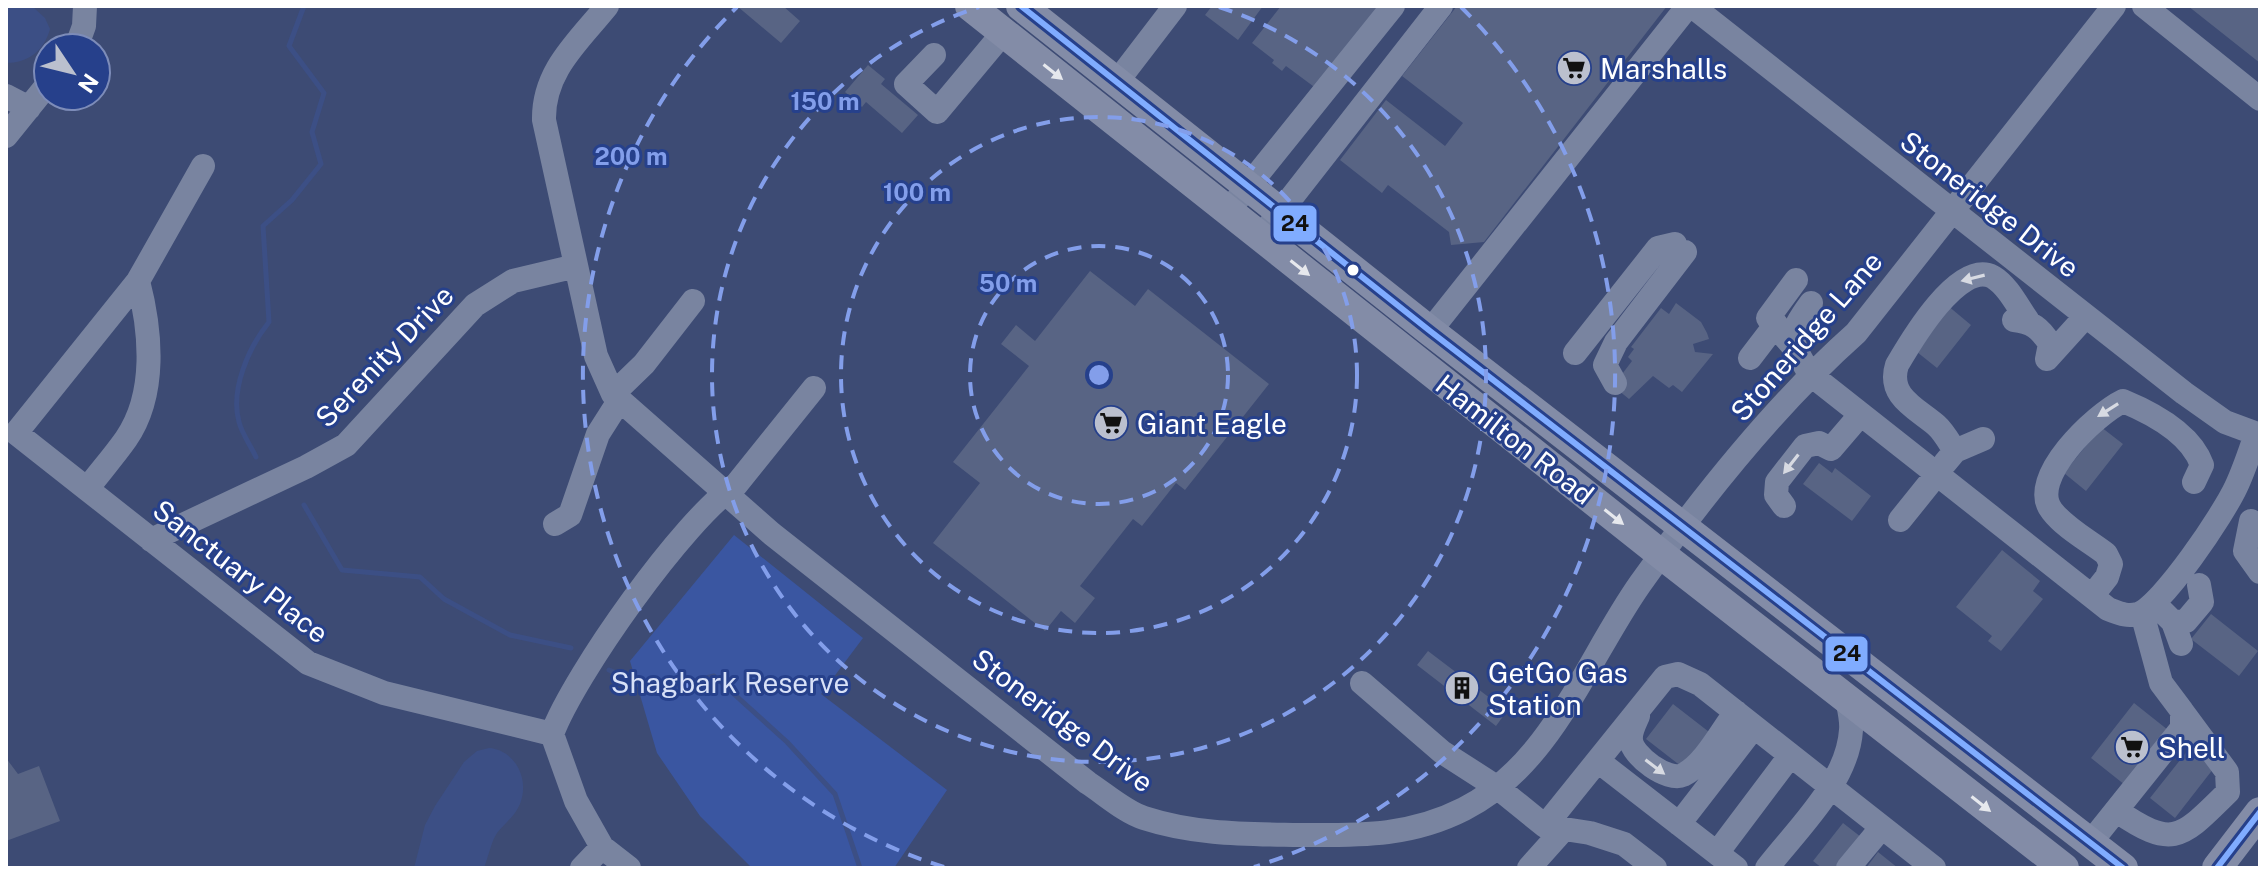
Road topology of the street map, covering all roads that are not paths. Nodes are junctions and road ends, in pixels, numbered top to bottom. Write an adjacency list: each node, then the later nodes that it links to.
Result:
1 (85, 6): 11 (street)
2 (607, 6): 26 (street)
3 (1021, 6): 14 (main road, Hamilton Road)
4 (1175, 6): 14 (street)
5 (1393, 6): 21 (street)
6 (1441, 6): 24 (street)
7 (1690, 6): 23 (street, Stoneridge Drive); 34 (street)
8 (2114, 6): 23 (street, Stoneridge Lane)
9 (2144, 6): 16 (street)
10 (972, 7): 12 (main road, Hamilton Road)
11 (82, 32)
12 (1003, 33): 13 (street); 22 (main road, Hamilton Road, one-way to 22)
13 (934, 55)
14 (1116, 83): 21 (main road, Hamilton Road)
15 (6, 96): 18 (street)
16 (2260, 99)
17 (32, 104): 18 (street)
18 (29, 108): 19 (street)
19 (6, 136)
20 (203, 166): 28 (street, Sanctuary Place)
21 (1248, 187): 22 (street); 24 (main road, Hamilton Road)
22 (1228, 211): 25 (main road, Hamilton Road)
23 (1950, 211): 31 (street, Stoneridge Drive); 38 (street, Stoneridge Lane)
24 (1281, 212): 25 (street); 34 (main road, Hamilton Road)
25 (1261, 237): 60 (main road, Hamilton Road, one-way to 60)
26 (576, 266): 41 (street); 59 (street, Serenity Drive)
27 (1796, 280): 32 (street)
28 (138, 281): 44 (street, Sanctuary Place); 51 (street)
29 (693, 301): 41 (street)
30 (1811, 303): 35 (street)
31 (2077, 310): 33 (street); 33 (street); 42 (street, Stoneridge Drive)
32 (1776, 324): 35 (street); 37 (street)
33 (2028, 325): 48 (street, one-way to 48)
34 (1430, 331): 58 (main road, Hamilton Road)
35 (1792, 345): 38 (street)
36 (1575, 353): 39 (street)
37 (1750, 358)
38 (1810, 374): 43 (street); 58 (street, Stoneridge Lane)
39 (1615, 383)
40 (814, 388): 52 (street)
41 (616, 398): 52 (street, Stoneridge Drive); 56 (street)
42 (2202, 406): 45 (street); 46 (street, Stoneridge Drive)
43 (1861, 414): 49 (street); 54 (street, one-way to 54)
44 (11, 429): 51 (street, Sanctuary Place)
45 (2177, 433): 50 (street); 63 (street, one-way to 63)
46 (2258, 435): 53 (street)
47 (1983, 439): 48 (street)
48 (1955, 451): 49 (street)
49 (1936, 474): 55 (street); 63 (street)
50 (2194, 482)
51 (87, 489): 59 (street, Sanctuary Place)
52 (723, 493): 71 (street); 75 (street, Stoneridge Drive)
53 (2227, 505): 57 (street); 62 (street)
54 (1784, 506)
55 (1900, 520)
56 (555, 524)
57 (2252, 524): 61 (street)
58 (1684, 526): 60 (street, Stoneridge Lane); 82 (main road, Hamilton Road)
59 (151, 540): 71 (street, Sanctuary Place)
60 (1662, 555): 67 (main road, Hamilton Road); 75 (street, Stoneridge Drive)
61 (2260, 572)
62 (2190, 577): 64 (street); 65 (street); 65 (street)
63 (2092, 596): 65 (street)
64 (2218, 601)
65 (2147, 607): 69 (street)
66 (1362, 683): 75 (street)
67 (1847, 699): 74 (street); 92 (main road, Hamilton Road, one-way to 92)
68 (1644, 703): 70 (street); 70 (street, one-way to 70); 73 (street)
69 (2182, 711): 76 (street); 77 (street)
70 (1745, 720): 72 (street); 79 (street)
71 (552, 734): 83 (street)
72 (1790, 756): 74 (street); 84 (street)
73 (1598, 761): 79 (street); 81 (street)
74 (1830, 787): 80 (street); 89 (street)
75 (1498, 788): 81 (street)
76 (2228, 792): 77 (street); 78 (street)
77 (2117, 811): 82 (street)
78 (2259, 813): 94 (main road)
79 (1679, 824): 84 (street)
80 (1882, 827): 90 (street); 91 (street)
81 (1554, 828): 87 (street); 88 (street)
82 (2090, 843): 93 (main road, Hamilton Road)
83 (602, 847): 85 (street); 86 (street)
84 (1726, 860)
85 (582, 868)
86 (629, 868)
87 (1529, 868)
88 (1655, 868)
89 (1767, 868)
90 (1848, 868)
91 (1934, 868)
92 (2064, 868)
93 (2123, 868)
94 (2217, 868)

